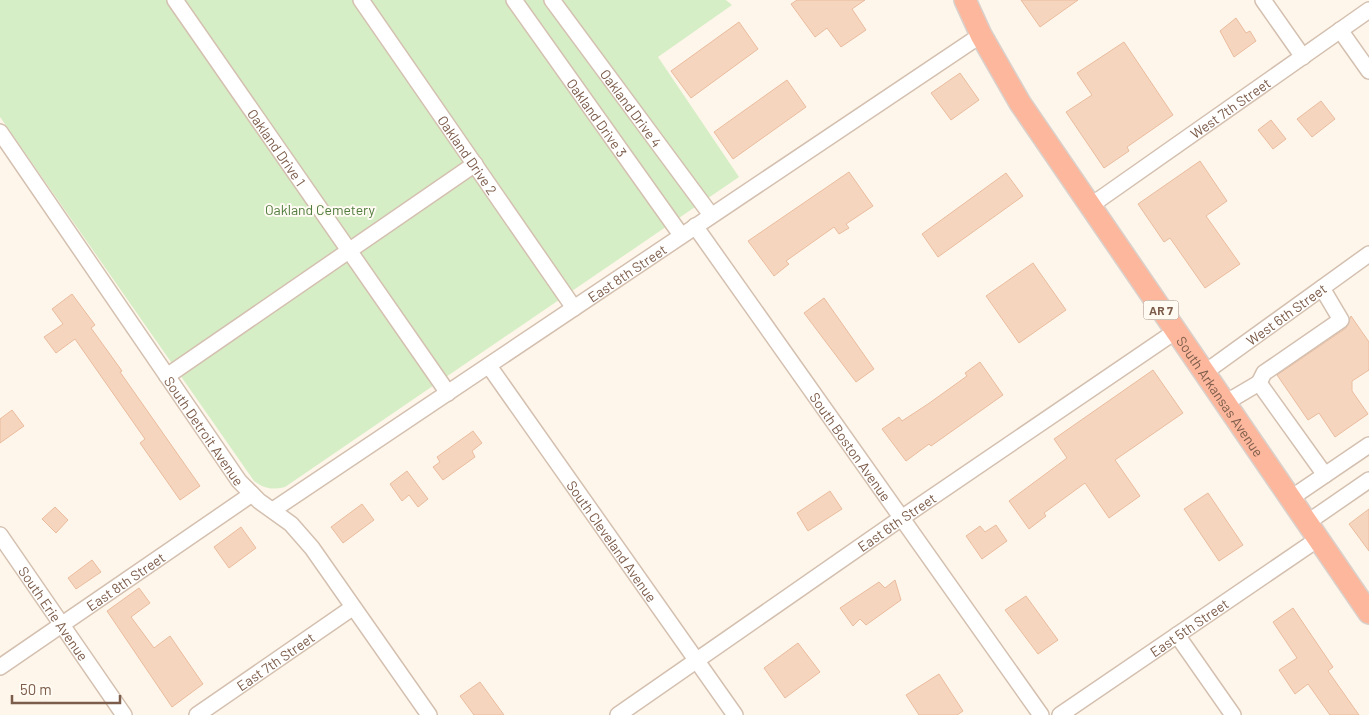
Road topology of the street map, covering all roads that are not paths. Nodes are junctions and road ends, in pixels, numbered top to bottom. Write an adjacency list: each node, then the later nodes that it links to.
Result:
1 (175, 0): 18 (street, Oakland Drive 1)
2 (361, 0): 13 (street, Oakland Drive 2)
3 (514, 0): 17 (street, Oakland Drive 3)
4 (552, 0): 15 (street, Oakland Drive 4)
5 (964, 0): 9 (highway, South Arkansas Avenue / AR 7)
6 (1263, 0): 10 (street)
7 (1369, 10): 8 (street, West 7th Street)
8 (1340, 30): 10 (street, West 7th Street); 11 (street)
9 (981, 35): 14 (highway, South Arkansas Avenue / AR 7); 15 (street, East 8th Street)
10 (1303, 57): 14 (street, West 7th Street)
11 (1369, 71)
12 (0, 132): 25 (street, South Detroit Avenue)
13 (475, 164): 18 (street); 21 (street, Oakland Drive 2)
14 (1090, 206): 22 (highway, South Arkansas Avenue / AR 7)
15 (711, 216): 16 (street, East 8th Street)
16 (695, 226): 17 (street, East 8th Street); 35 (street, South Boston Avenue)
17 (681, 235): 21 (street, East 8th Street)
18 (348, 252): 25 (street); 27 (street, Oakland Drive 1)
19 (1369, 254): 20 (street, West 6th Street)
20 (1322, 288): 24 (street, West 6th Street); 26 (street)
21 (574, 308): 23 (street, East 8th Street)
22 (1176, 332): 24 (highway, South Arkansas Avenue / AR 7); 35 (street, East 6th Street)
23 (488, 366): 27 (street, East 8th Street); 42 (street, South Cleveland Avenue)
24 (1204, 373): 28 (highway, South Arkansas Avenue / AR 7)
25 (167, 376): 32 (street, South Detroit Avenue)
26 (1259, 383): 28 (street); 30 (street)
27 (448, 393): 34 (street, East 8th Street)
28 (1225, 403): 33 (highway, South Arkansas Avenue / AR 7)
29 (1369, 445): 30 (street)
30 (1325, 475): 33 (street)
31 (1369, 480): 36 (street, East 5th Street)
32 (252, 494): 34 (street, South Detroit Avenue); 40 (street, East 8th Street)
33 (1291, 498): 36 (highway, South Arkansas Avenue / AR 7)
34 (272, 510): 38 (street, South Detroit Avenue)
35 (900, 518): 42 (street, East 6th Street); 49 (street, South Boston Avenue)
36 (1313, 531): 39 (highway, South Arkansas Avenue / AR 7); 41 (street, East 5th Street)
37 (0, 535): 40 (street, South Erie Avenue)
38 (352, 608): 45 (street, East 7th Street); 46 (street, South Detroit Avenue)
39 (1369, 612)
40 (62, 624): 43 (street, East 8th Street); 44 (street, South Erie Avenue)
41 (1177, 635): 50 (street, East 5th Street); 51 (street)
42 (697, 660): 47 (street, East 6th Street); 48 (street, South Cleveland Avenue)
43 (0, 667)
44 (124, 715)
45 (198, 715)
46 (429, 715)
47 (618, 715)
48 (735, 715)
49 (1041, 715)
50 (1060, 715)
51 (1233, 715)

